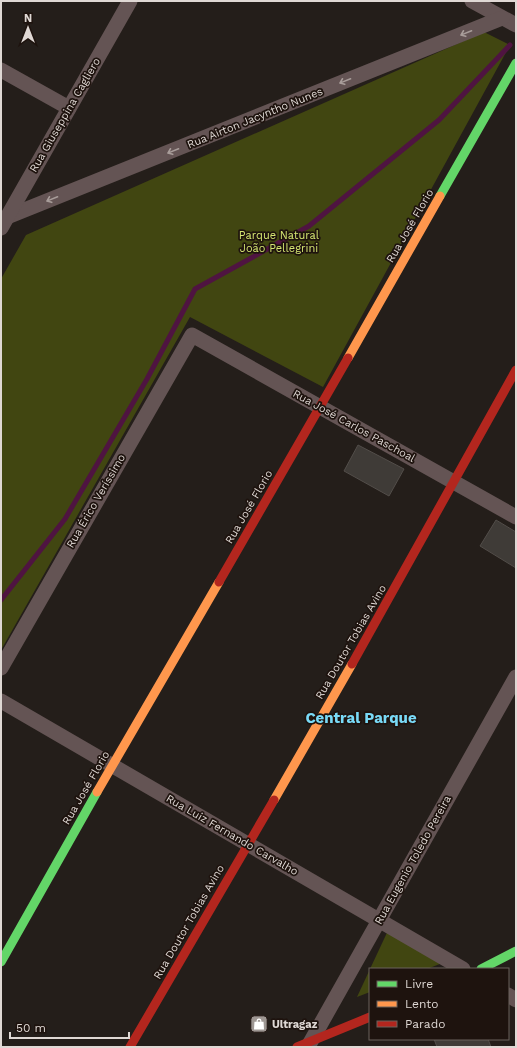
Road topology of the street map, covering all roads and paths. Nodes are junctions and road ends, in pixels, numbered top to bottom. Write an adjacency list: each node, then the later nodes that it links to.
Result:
1 (130, 1): 7 (street, Rua Giuseppina Cagliero)
2 (472, 1): 3 (street)
3 (502, 18): 4 (street); 8 (street, Rua Airton Jacyntho Nunes, one-way to 8)
4 (516, 25)
5 (516, 63): 11 (street, Rua José Florio)
6 (1, 70): 7 (street)
7 (69, 108): 8 (street, Rua Giuseppina Cagliero)
8 (4, 223)
9 (192, 335): 11 (street, Rua José Carlos Paschoal); 14 (street, Rua Érico Veríssimo)
10 (516, 370): 12 (street, Rua Doutor Tobias Avino)
11 (320, 407): 12 (street, Rua José Carlos Paschoal); 17 (street, Rua José Florio)
12 (455, 483): 13 (street, Rua José Carlos Paschoal); 18 (street, Rua Doutor Tobias Avino)
13 (516, 517)
14 (1, 668)
15 (516, 677): 19 (street, Rua Eugenio Toledo Pereira)
16 (1, 701): 17 (street, Rua Luiz Fernando Carvalho)
17 (112, 766): 18 (street, Rua Luiz Fernando Carvalho); 21 (street, Rua José Florio)
18 (249, 845): 19 (street, Rua Luiz Fernando Carvalho); 26 (street, Rua Doutor Tobias Avino)
19 (379, 920): 22 (street, Rua Luiz Fernando Carvalho); 25 (street, Rua Eugenio Toledo Pereira)
20 (516, 951): 23 (street)
21 (1, 962)
22 (461, 968)
23 (483, 968)
24 (369, 1017): 25 (street)
25 (303, 1045)
26 (130, 1047)

